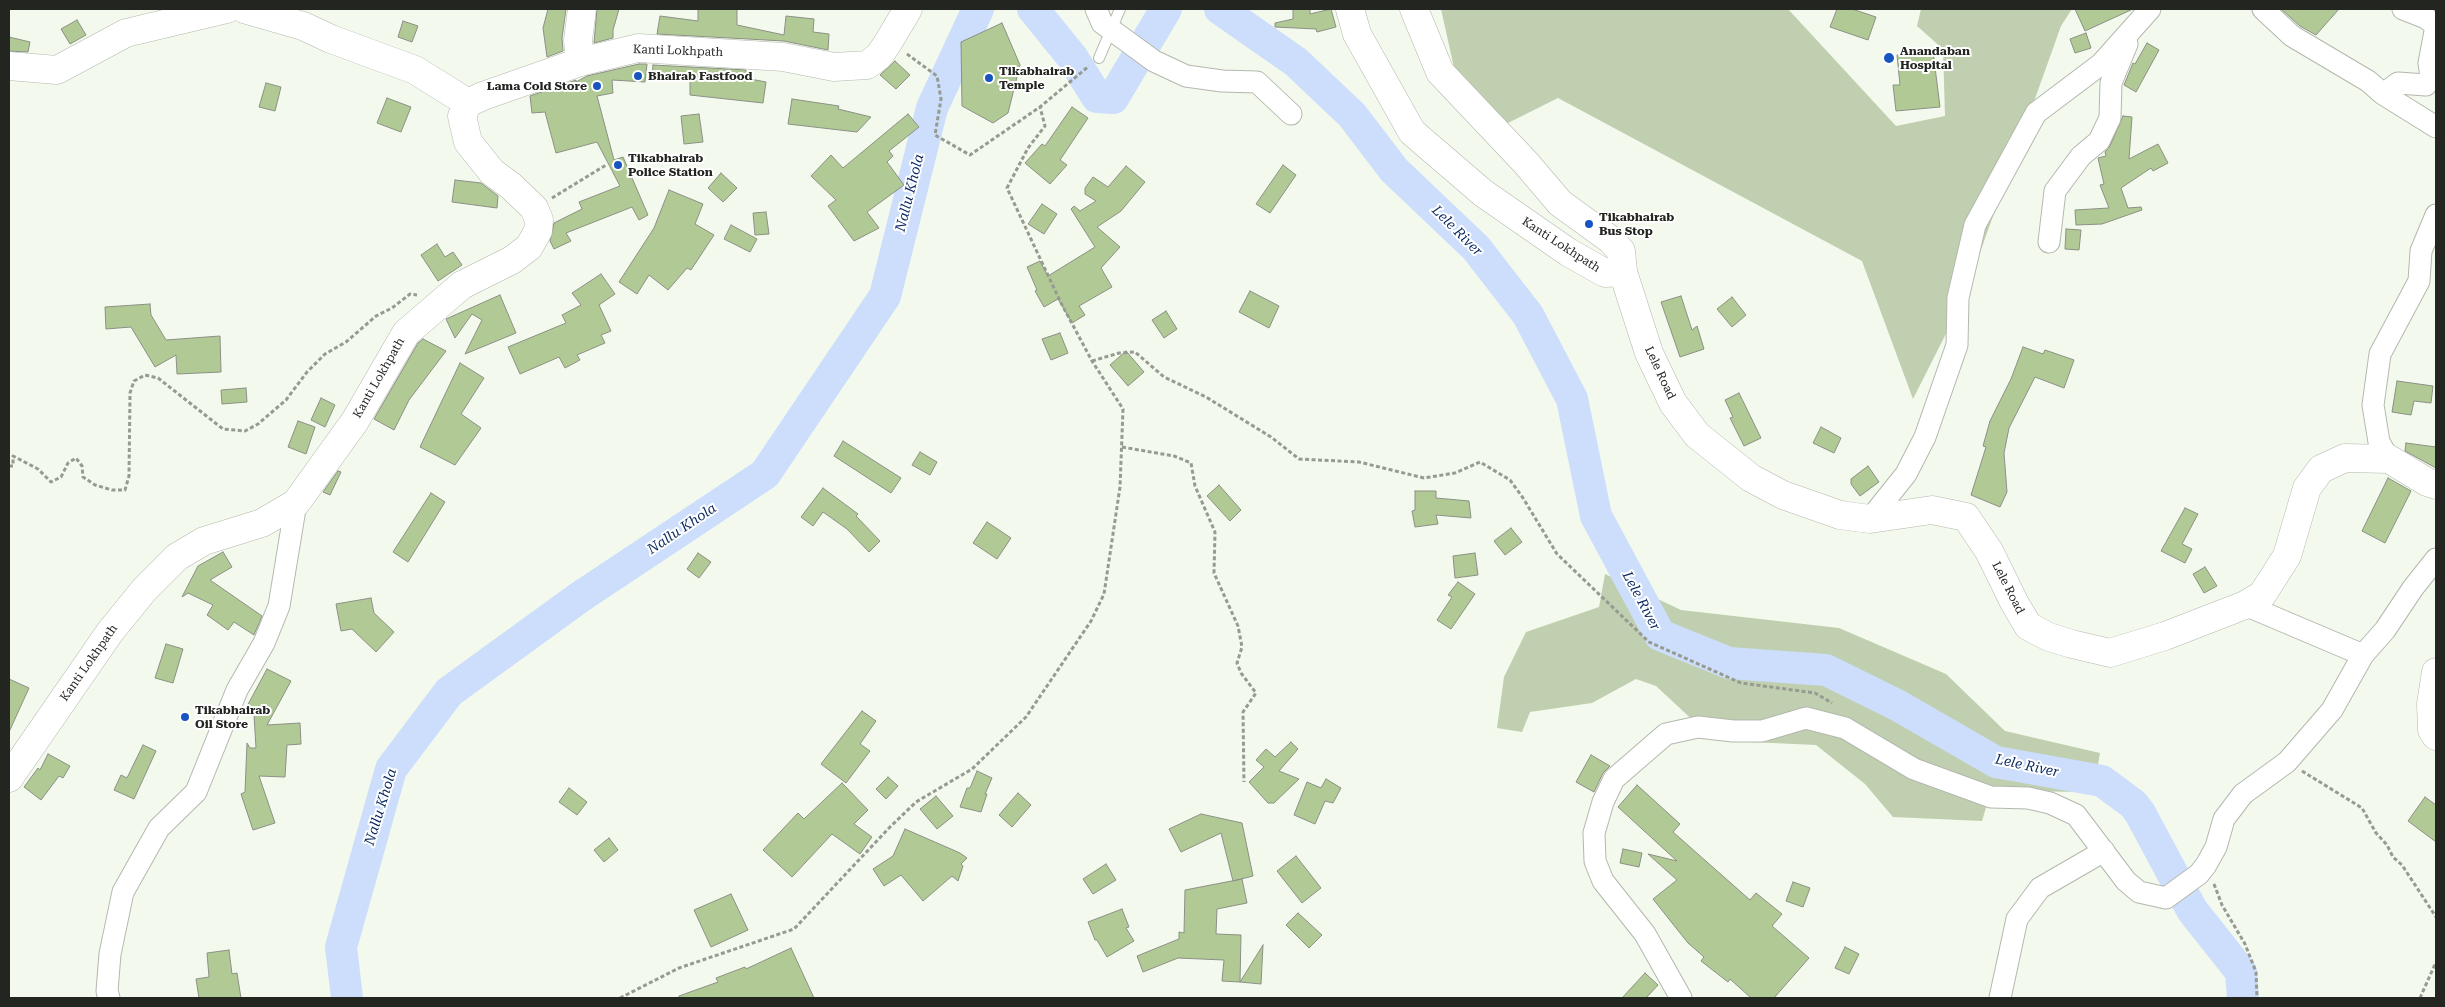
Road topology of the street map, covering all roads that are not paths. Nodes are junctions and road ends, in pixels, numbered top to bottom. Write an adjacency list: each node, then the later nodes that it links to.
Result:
1 (228, 9): 15 (main road)
2 (244, 9): 17 (main road)
3 (582, 9): 14 (main road)
4 (908, 9): 14 (main road, Kanti Lokhpath)
5 (1096, 9): 18 (street)
6 (1120, 9): 13 (lane)
7 (1350, 9): 22 (main road, Kanti Lokhpath)
8 (1414, 9): 22 (main road)
9 (2150, 9): 12 (street)
10 (2263, 9): 16 (street)
11 (2403, 9): 16 (street)
12 (2135, 25): 21 (street); 26 (street)
13 (1099, 58)
14 (580, 62): 17 (main road, Kanti Lokhpath)
15 (9, 66)
16 (2383, 94): 19 (street)
17 (468, 103): 25 (main road, Kanti Lokhpath)
18 (1292, 114)
19 (2436, 127)
20 (2436, 215): 23 (street)
21 (2049, 242)
22 (1623, 272): 26 (main road, Lele Road)
23 (2389, 459): 24 (main road); 28 (main road, Lele Road)
24 (2436, 485)
25 (296, 503): 32 (main road, Kanti Lokhpath); 34 (street)
26 (1870, 519): 28 (main road, Lele Road)
27 (2436, 559): 29 (street)
28 (2245, 605): 29 (street)
29 (2363, 655): 33 (street)
30 (2436, 672): 31 (main road)
31 (2436, 736)
32 (9, 778)
33 (2104, 851): 35 (street); 36 (street)
34 (109, 998)
35 (1681, 998)
36 (2000, 998)

